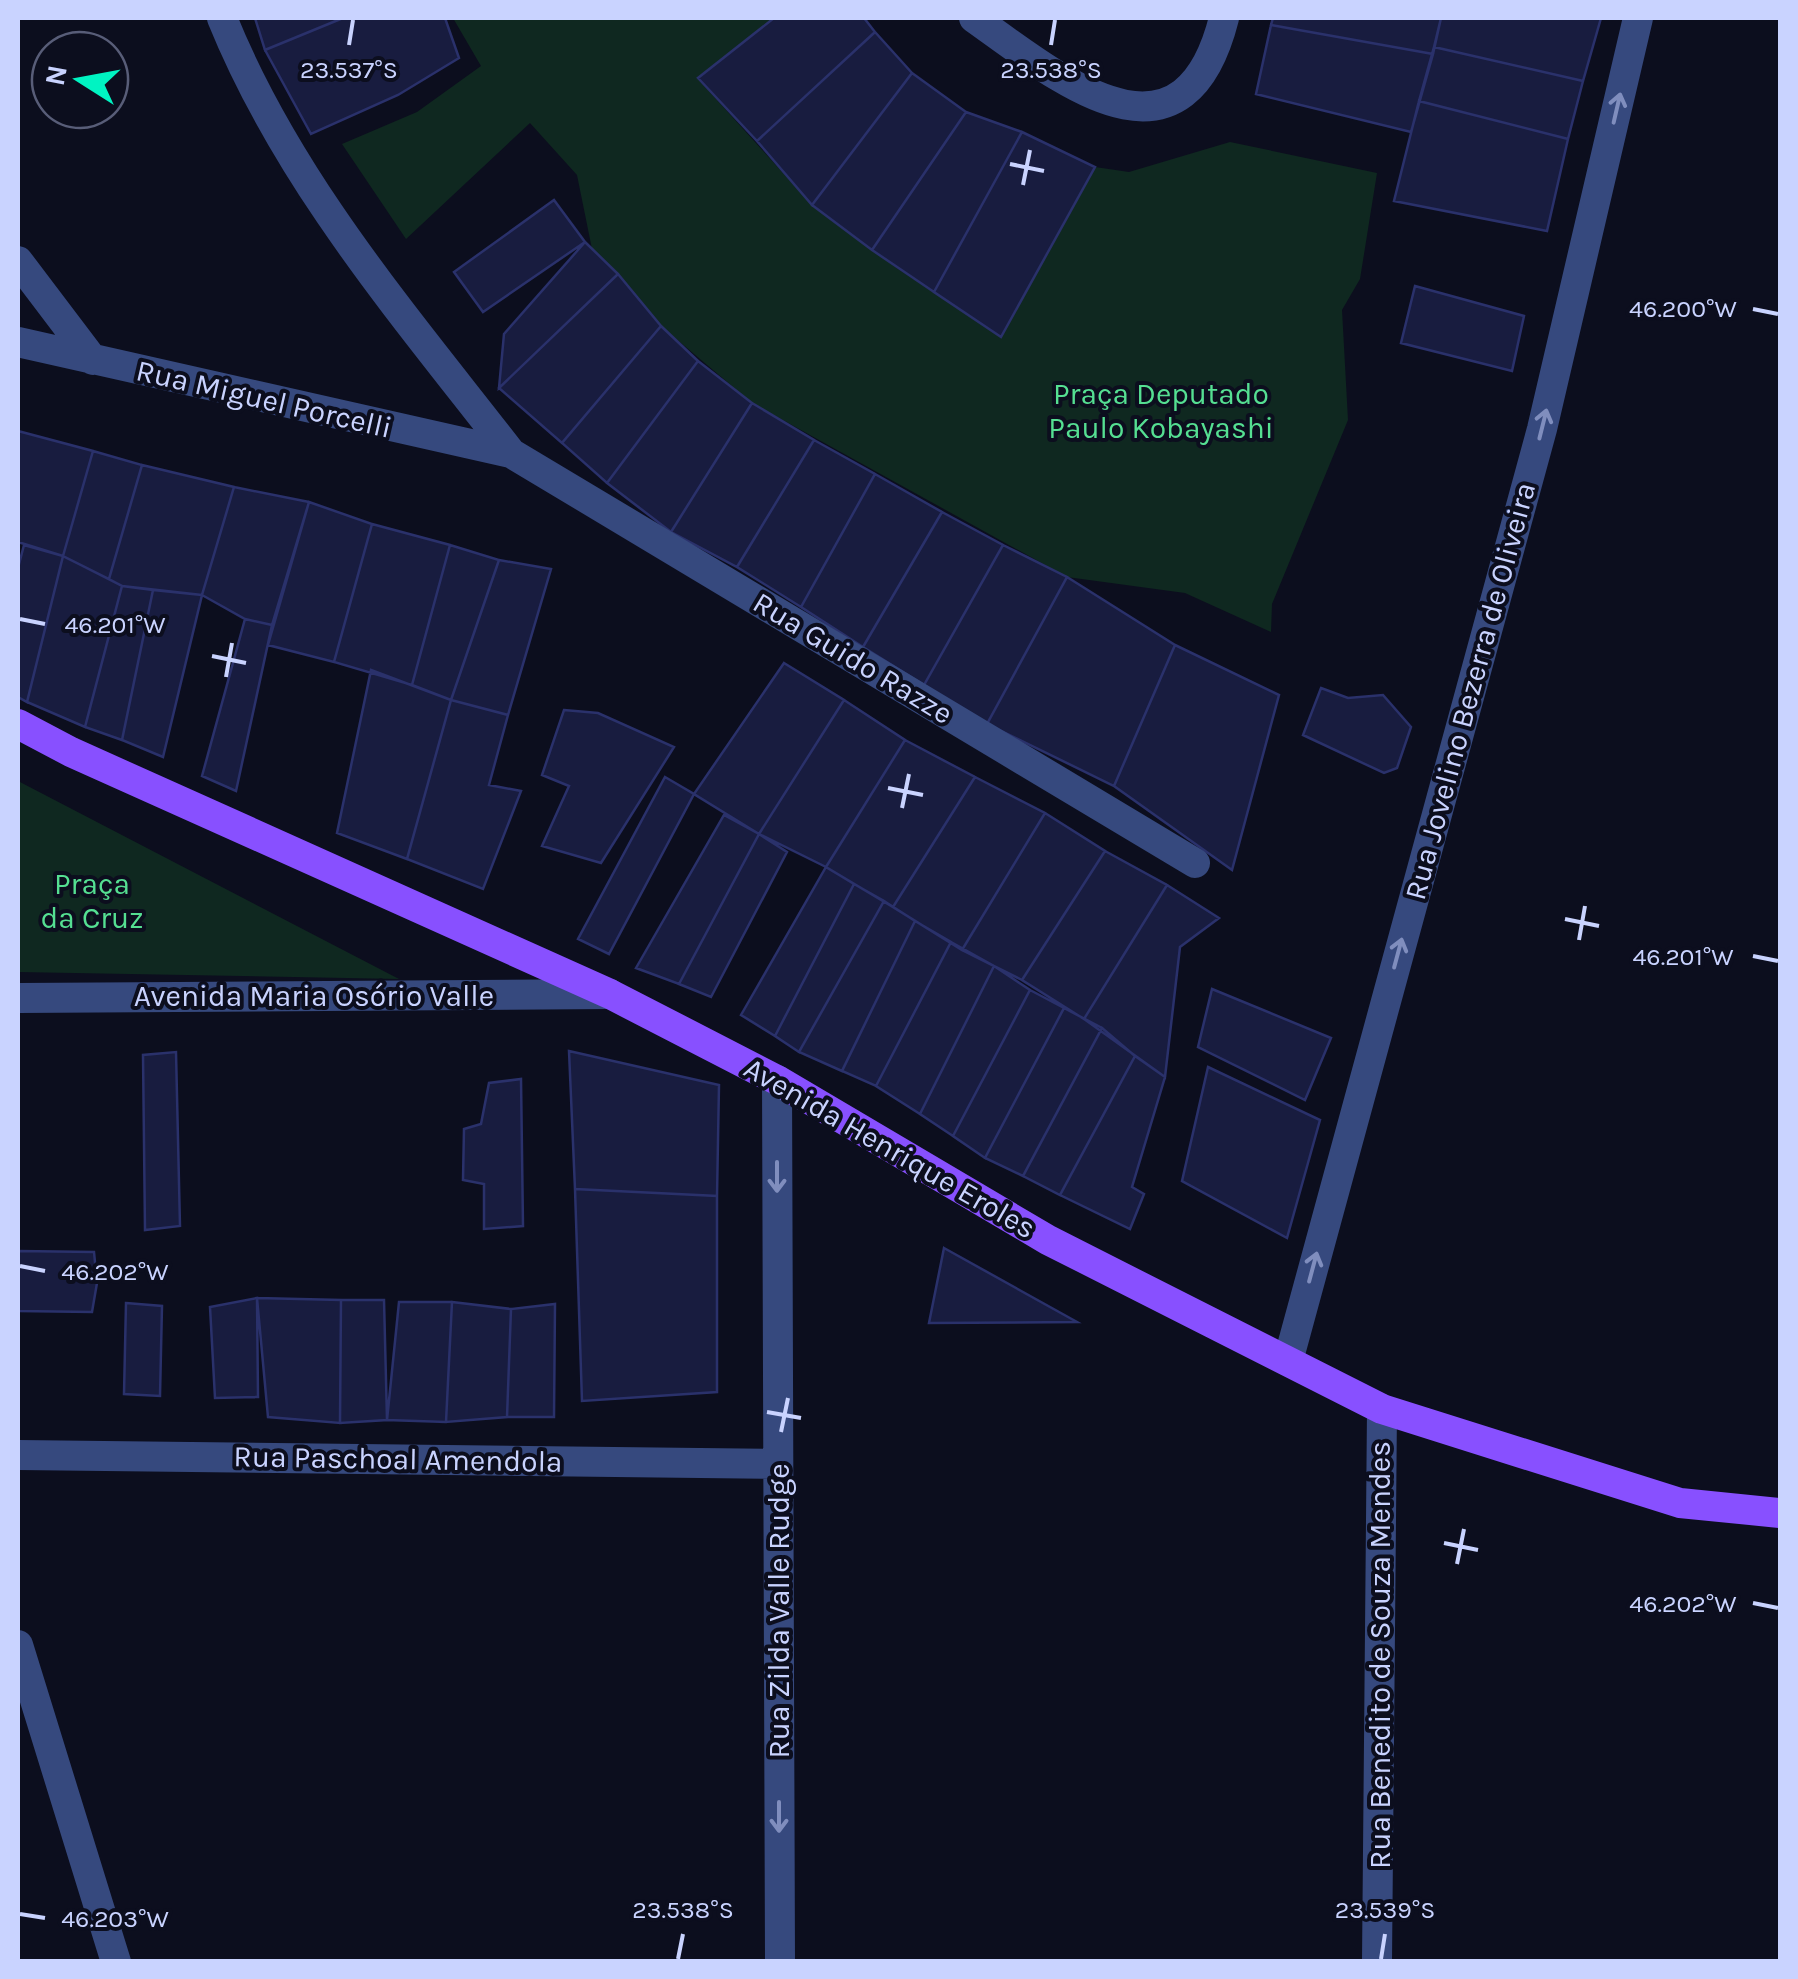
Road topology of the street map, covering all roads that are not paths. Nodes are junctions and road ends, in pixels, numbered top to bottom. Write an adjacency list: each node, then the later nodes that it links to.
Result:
1 (222, 18): 8 (street)
2 (974, 18): 3 (street)
3 (1224, 18)
4 (1638, 18): 14 (street, Rua Jovelino Bezerra de Oliveira, one-way to 4)
5 (18, 261): 7 (street)
6 (18, 342): 7 (street, Rua Miguel Porcelli)
7 (94, 360): 8 (street, Rua Miguel Porcelli)
8 (511, 453): 10 (street, Rua Guido Razze)
9 (18, 724): 11 (main road, Avenida Henrique Eroles)
10 (1195, 863)
11 (610, 994): 12 (street, Avenida Maria Osório Valle); 13 (main road, Avenida Henrique Eroles)
12 (18, 998)
13 (777, 1080): 14 (main road, Avenida Henrique Eroles); 17 (street, Rua Zilda Valle Rudge, one-way to 17)
14 (1288, 1361): 15 (main road, Avenida Henrique Eroles)
15 (1382, 1410): 18 (main road, Avenida Henrique Eroles); 22 (street, Rua Benedito de Souza Mendes)
16 (18, 1455): 17 (street, Rua Paschoal Amendola)
17 (778, 1464): 21 (street, Rua Zilda Valle Rudge, one-way to 21)
18 (1780, 1513)
19 (18, 1645): 20 (street)
20 (116, 1962)
21 (780, 1962)
22 (1377, 1962)

